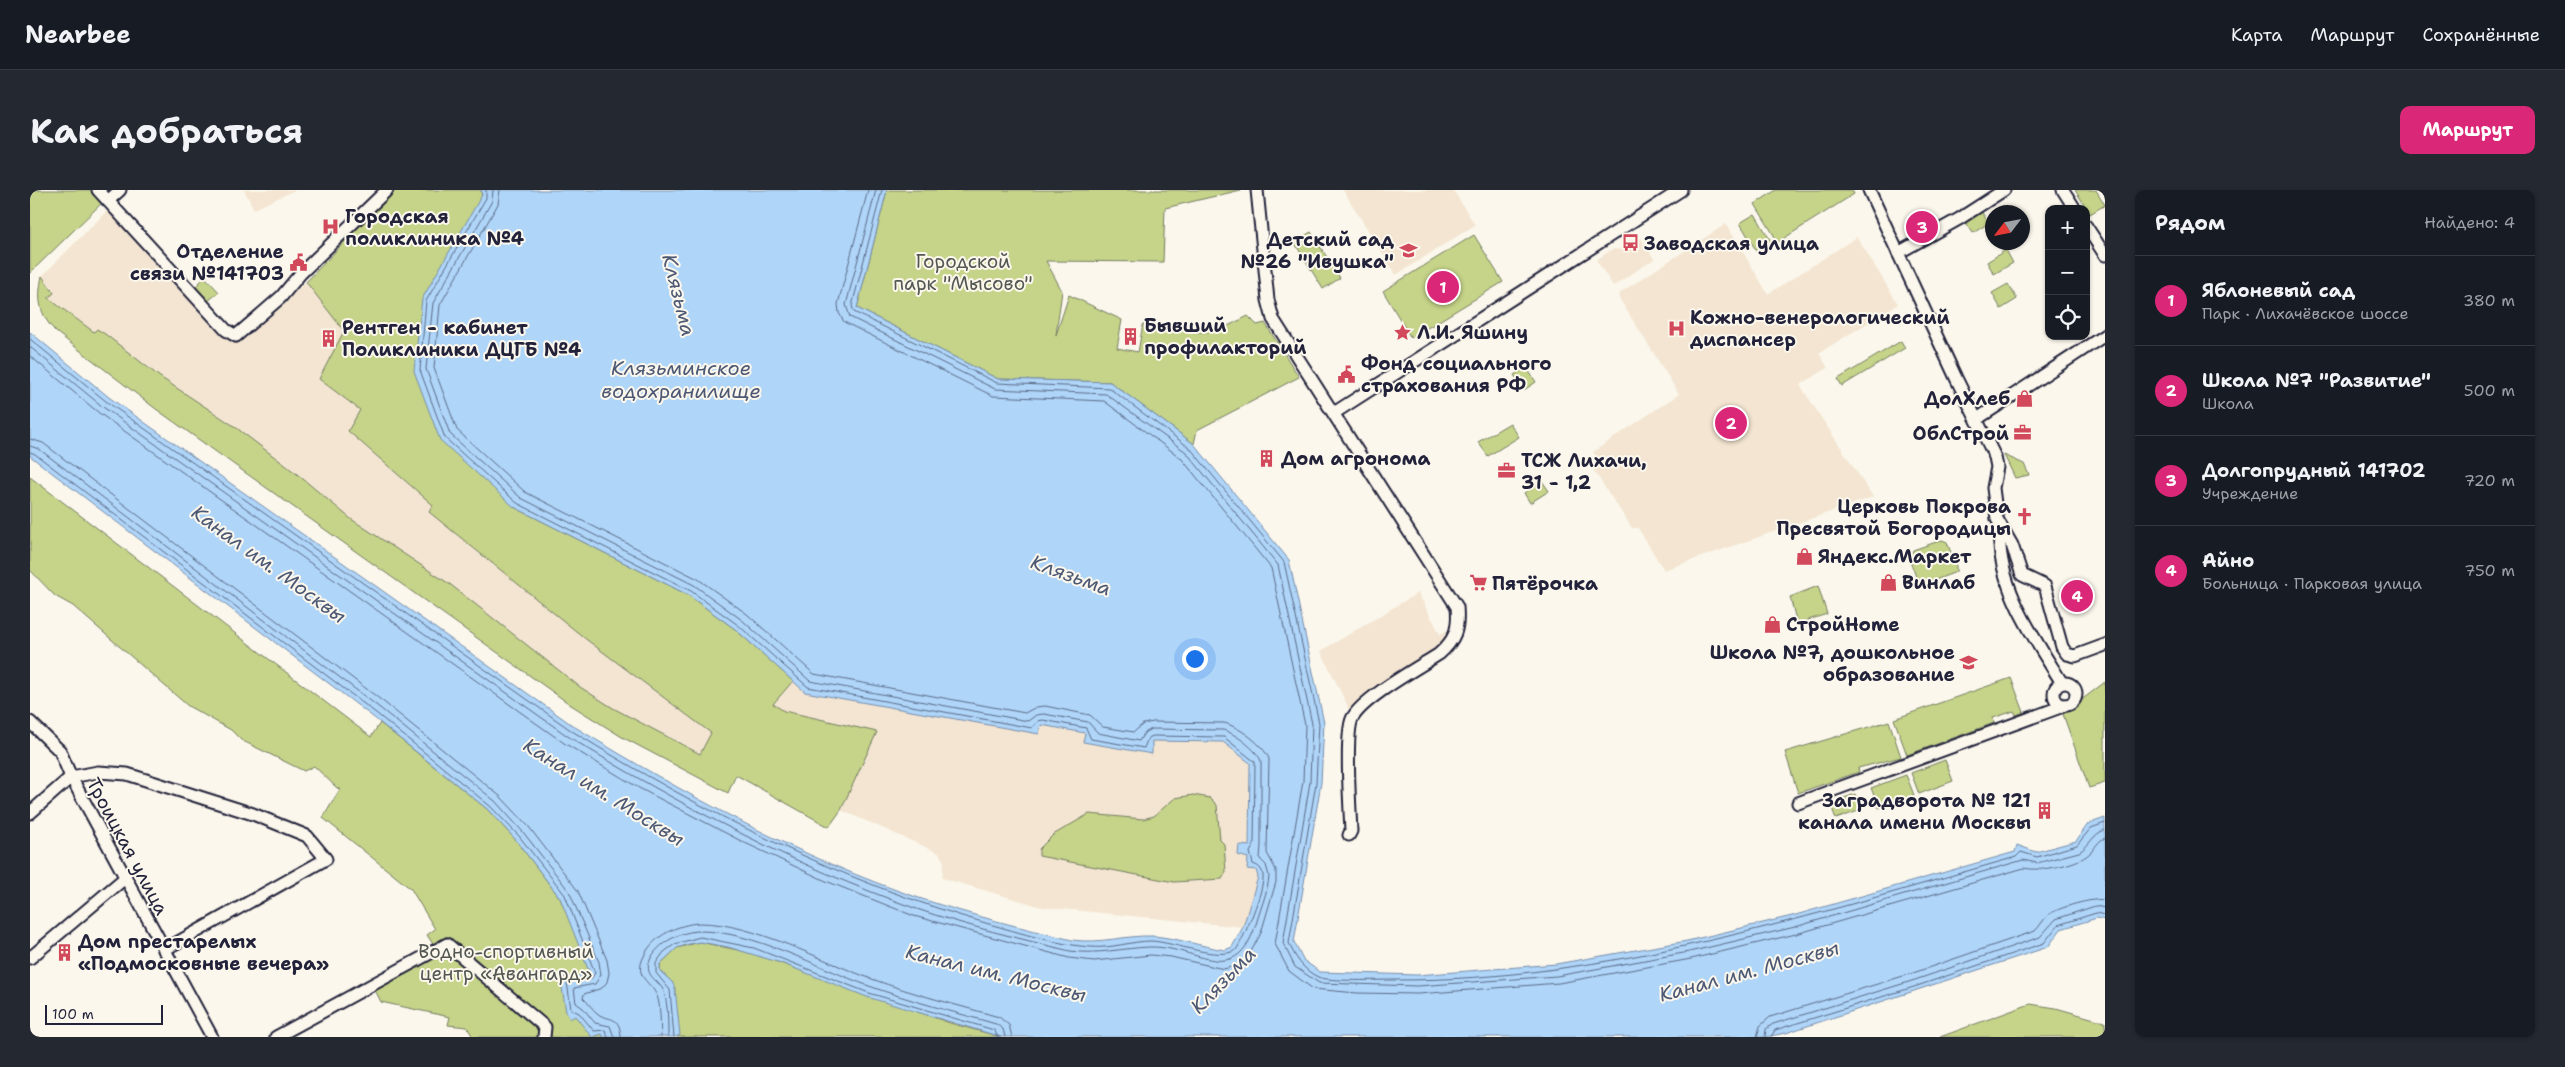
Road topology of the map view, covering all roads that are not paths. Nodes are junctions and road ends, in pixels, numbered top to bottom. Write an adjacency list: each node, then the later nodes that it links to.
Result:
1 (98, 190): 9 (street)
2 (120, 190): 9 (street)
3 (387, 190): 9 (street)
4 (1257, 190): 15 (street)
5 (1681, 190): 15 (street)
6 (1869, 190): 12 (street)
7 (2004, 190): 12 (street)
8 (2063, 190): 10 (street)
9 (108, 201)
10 (2072, 205)
11 (2090, 232): 13 (street)
12 (1898, 253): 16 (street)
13 (2105, 255)
14 (2105, 335): 16 (street)
15 (1334, 413): 23 (street)
16 (1977, 419): 17 (street)
17 (2000, 526): 18 (street); 21 (street)
18 (2105, 645)
19 (30, 722): 20 (street, Троицкая улица)
20 (71, 777): 22 (street); 24 (street, Троицкая улица); 25 (street)
21 (1798, 803)
22 (30, 813)
23 (1348, 835)
24 (126, 877): 25 (street, Троицкая улица); 26 (street)
25 (164, 950): 27 (street, Троицкая улица)
26 (30, 958)
27 (212, 1037)
28 (276, 1037): 29 (street)
29 (544, 1037)

